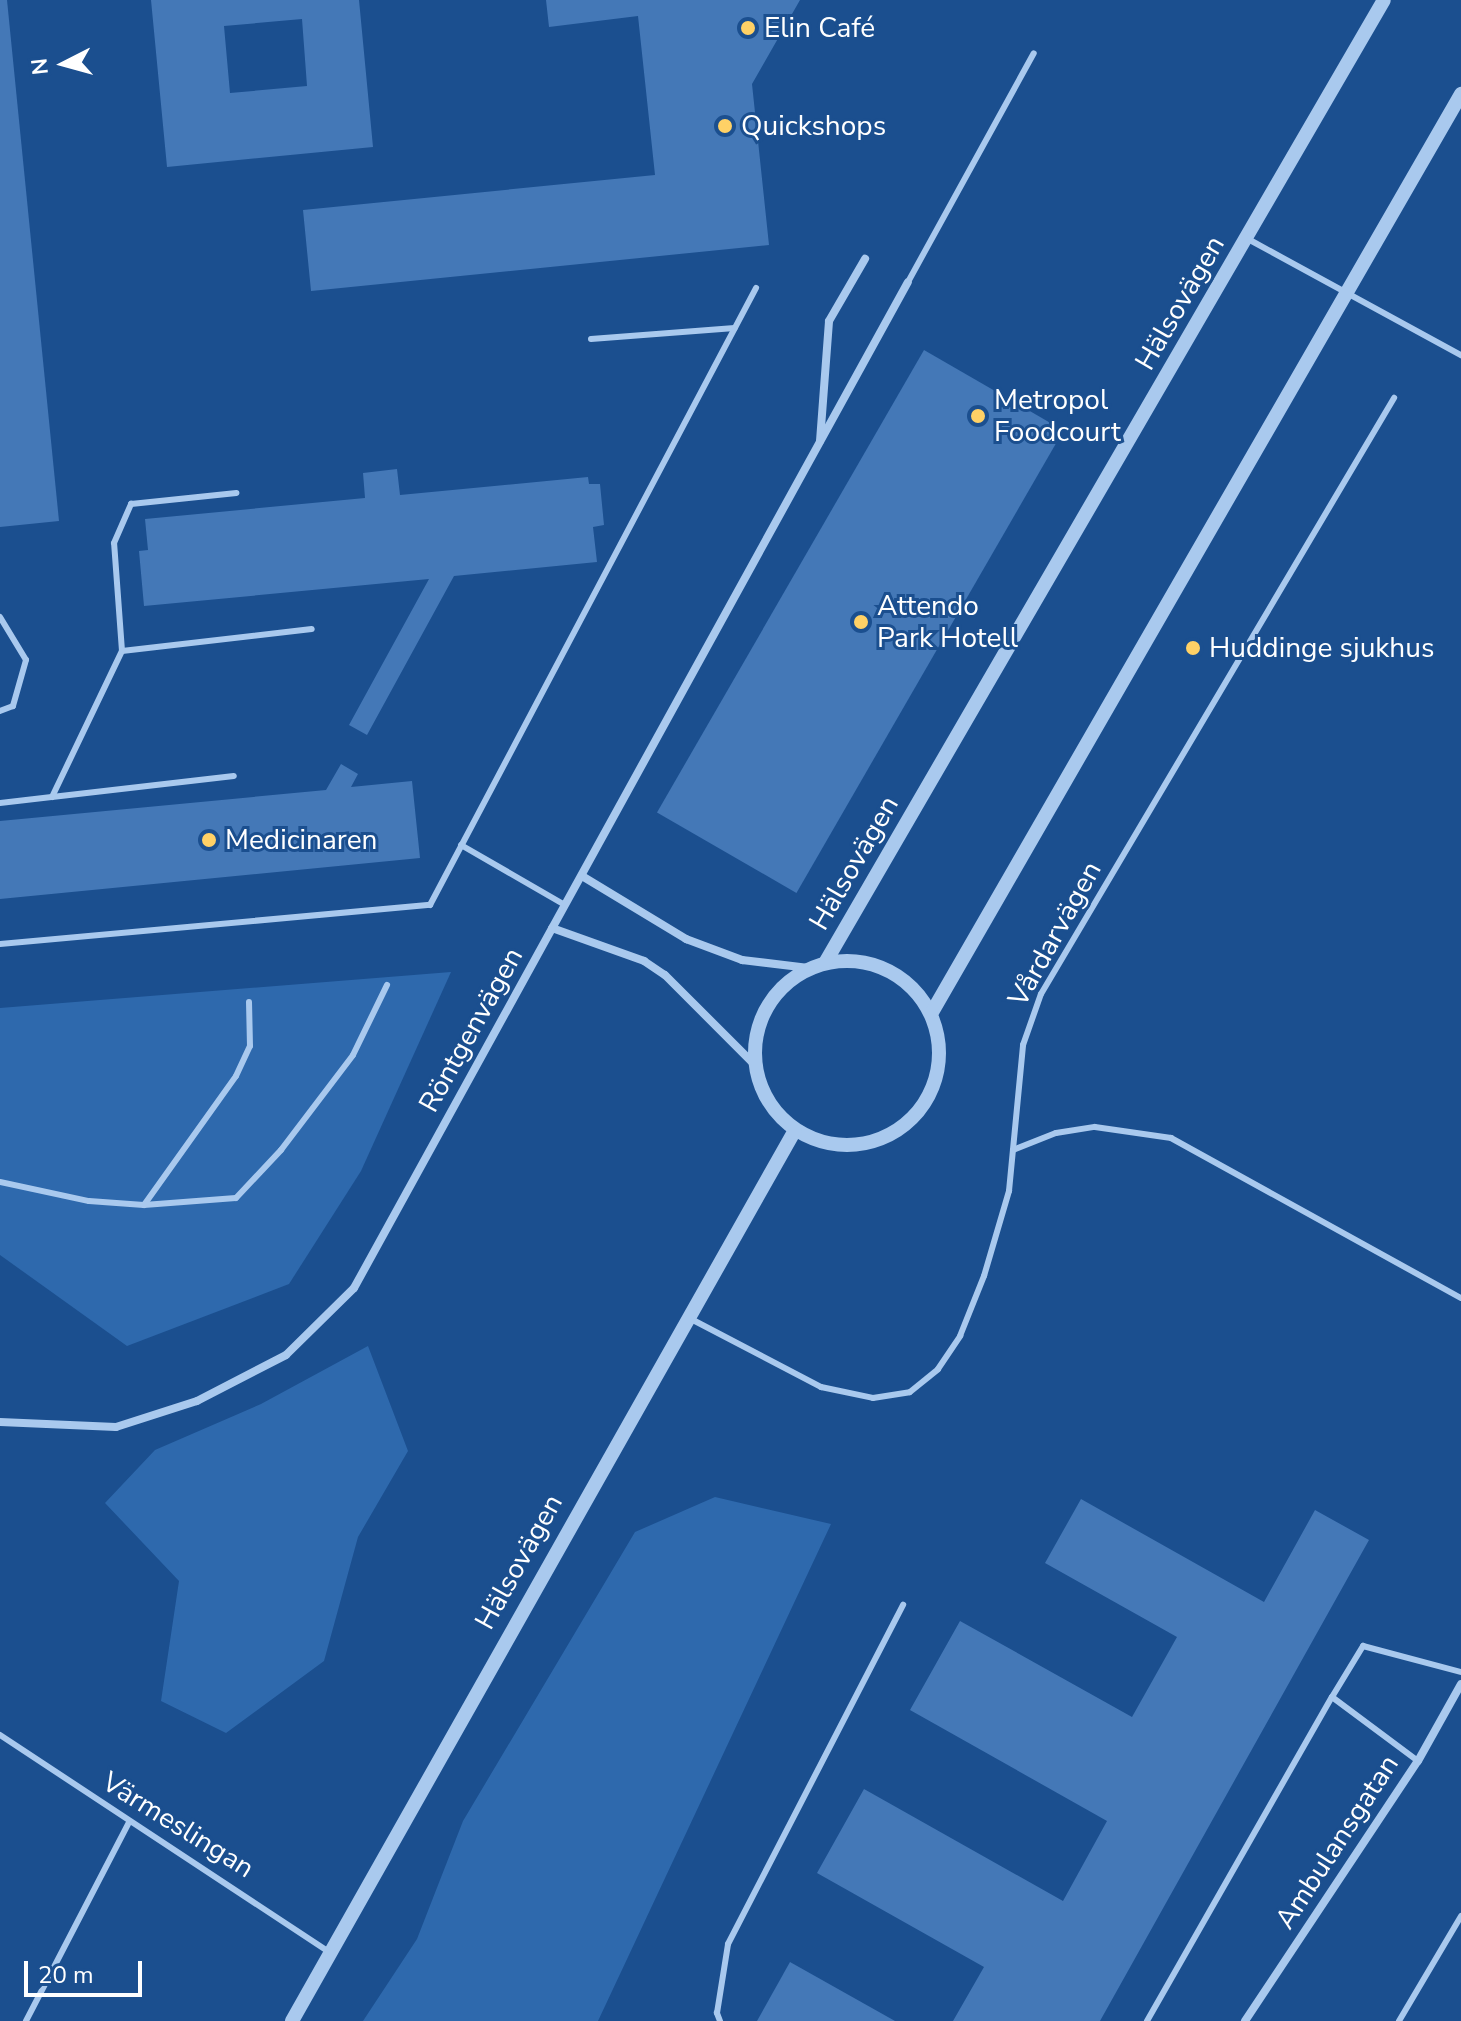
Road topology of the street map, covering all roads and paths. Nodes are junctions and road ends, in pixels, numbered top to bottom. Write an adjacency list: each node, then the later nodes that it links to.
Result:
1 (1384, 0): 4 (street, Hälsovägen)
2 (1034, 53): 6 (lane)
3 (1461, 94): 8 (street)
4 (1248, 239): 8 (lane); 27 (street, Hälsovägen)
5 (865, 259): 13 (street, Röntgenvägen)
6 (908, 282): 13 (street, Röntgenvägen)
7 (756, 288): 9 (lane)
8 (1346, 294): 11 (lane); 31 (street)
9 (735, 328): 10 (lane); 22 (lane)
10 (591, 339)
11 (1461, 355)
12 (1394, 398): 34 (lane, Vårdarvägen)
13 (820, 446): 23 (street, Röntgenvägen)
14 (236, 493): 17 (lane)
15 (0, 617): 18 (lane)
16 (312, 629): 17 (lane)
17 (122, 651): 20 (lane)
18 (0, 711)
19 (234, 776): 20 (lane)
20 (52, 797): 21 (lane)
21 (0, 803)
22 (461, 845): 24 (lane); 26 (lane)
23 (582, 876): 24 (street, Röntgenvägen); 28 (street)
24 (565, 905): 25 (street, Röntgenvägen)
25 (552, 928): 32 (street); 39 (street, Röntgenvägen)
26 (0, 944)
27 (825, 963): 28 (street); 31 (street)
28 (809, 968): 32 (street)
29 (387, 985): 36 (lane)
30 (249, 1002): 36 (lane)
31 (931, 1014): 33 (street)
32 (755, 1065): 33 (street)
33 (795, 1130): 38 (street, Hälsovägen)
34 (1013, 1150): 37 (lane); 38 (lane, Vårdarvägen)
35 (0, 1182): 36 (lane)
36 (144, 1205)
37 (1461, 1298)
38 (687, 1318): 48 (street, Hälsovägen)
39 (0, 1422)
40 (903, 1605): 51 (lane)
41 (1461, 1672): 43 (lane)
42 (1461, 1684): 45 (street, Ambulansgatan)
43 (1332, 1697): 45 (lane); 52 (lane)
44 (0, 1735): 46 (lane, Värmeslingan)
45 (1418, 1761): 53 (street, Ambulansgatan)
46 (129, 1822): 48 (lane, Värmeslingan); 49 (lane)
47 (1461, 1916): 54 (lane)
48 (331, 1953): 50 (street, Hälsovägen)
49 (26, 2021)
50 (292, 2021)
51 (720, 2021)
52 (1147, 2021)
53 (1245, 2021)
54 (1399, 2021)

